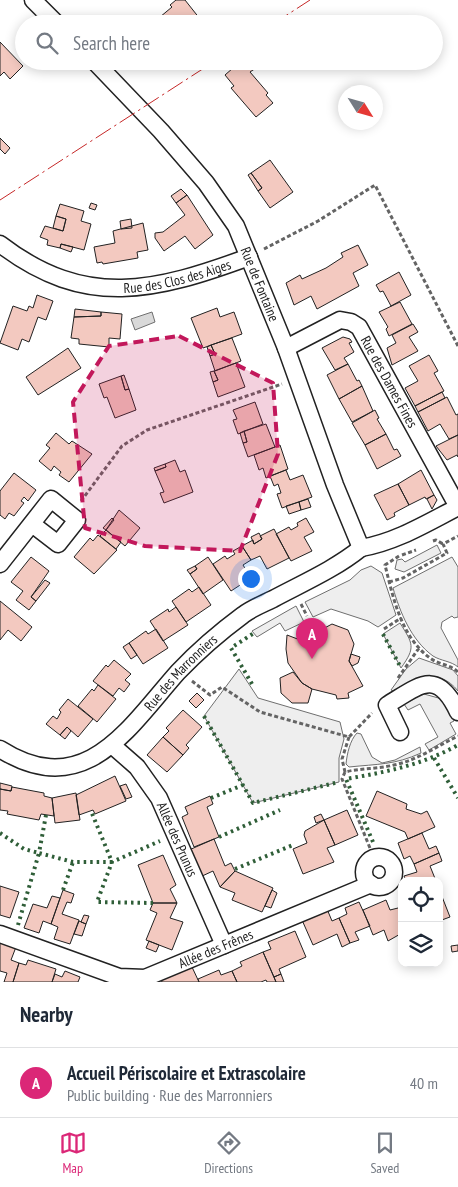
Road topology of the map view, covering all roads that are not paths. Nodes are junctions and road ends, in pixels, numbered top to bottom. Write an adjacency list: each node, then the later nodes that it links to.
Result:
1 (32, 0): 2 (street)
2 (48, 15)
3 (103, 70): 5 (street, Rue de Fontaine)
4 (0, 244): 5 (street, Rue des Clos des Aiges)
5 (249, 256): 6 (street, Rue de Fontaine)
6 (286, 348): 7 (street, Rue des Dames Fines); 9 (street, Rue de Fontaine)
7 (458, 507): 9 (street, Rue des Marronniers)
8 (32, 524): 8 (street); 10 (street)
9 (362, 548): 13 (street, Rue des Marronniers)
10 (0, 564)
11 (458, 712): 12 (street)
12 (400, 732)
13 (113, 746): 14 (street, Rue des Marronniers); 17 (street, Allée des Prunus)
14 (0, 749)
15 (370, 884): 15 (street, Allée des Frênes); 17 (street, Allée des Frênes)
16 (0, 934): 17 (street, Allée des Frênes)
17 (224, 945)

